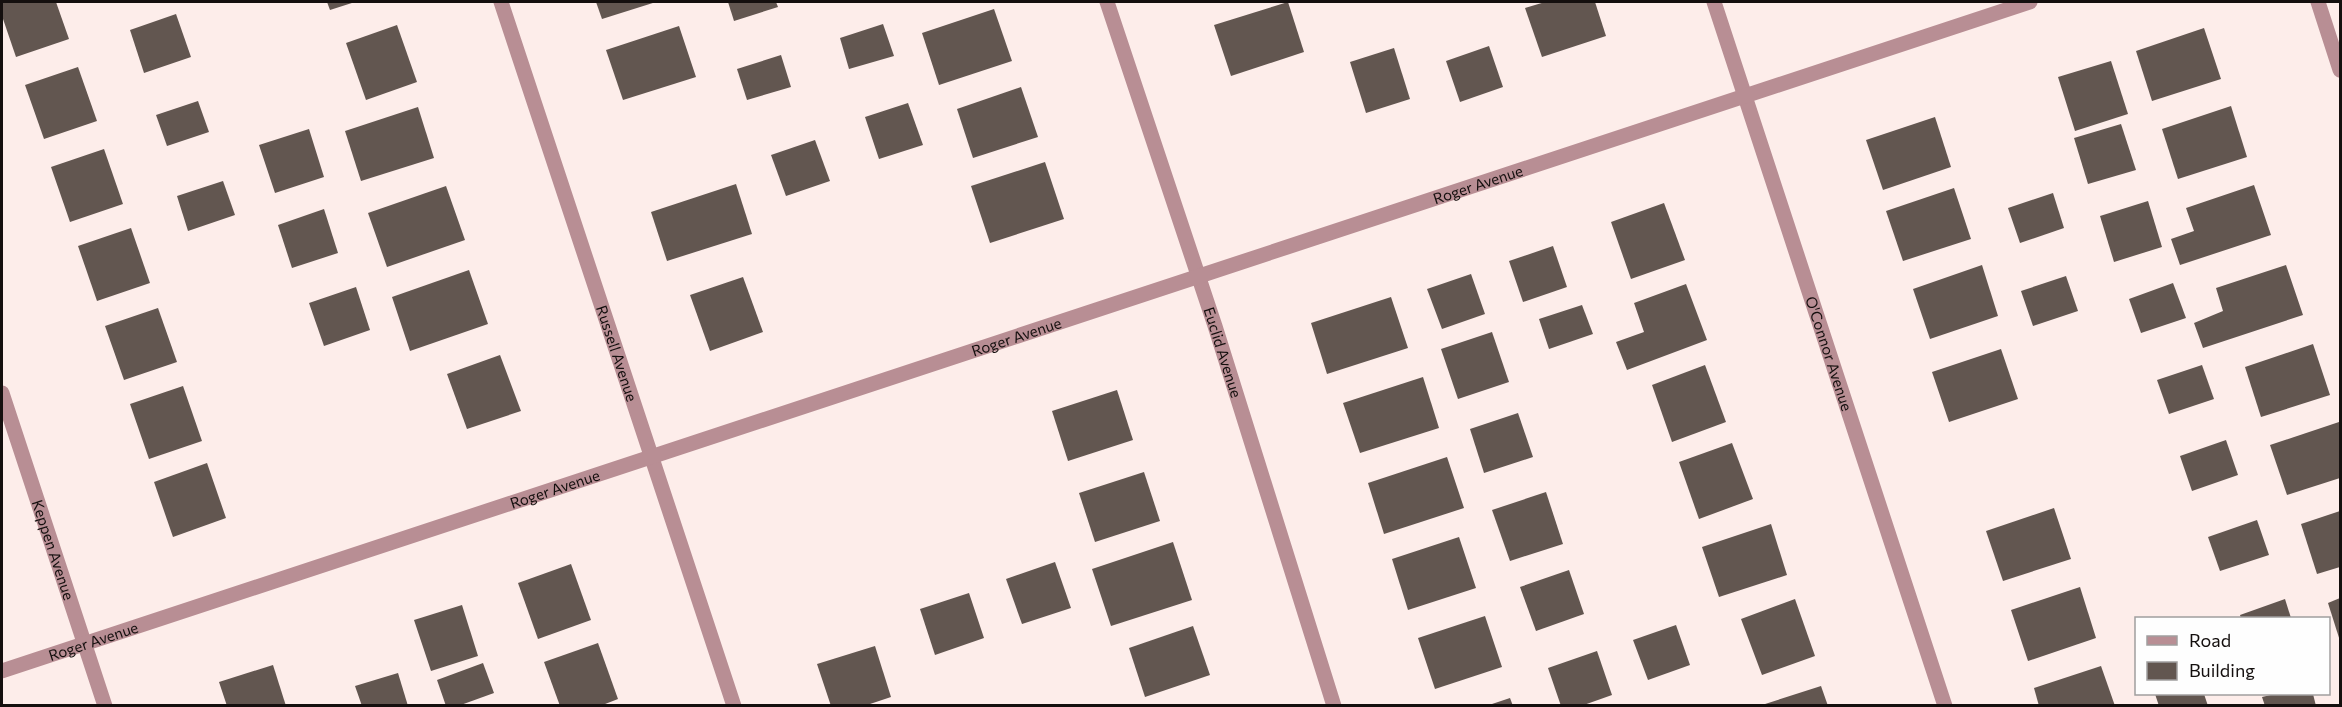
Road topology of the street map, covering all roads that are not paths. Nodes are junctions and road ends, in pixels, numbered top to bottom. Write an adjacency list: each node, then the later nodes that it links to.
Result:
1 (501, 2): 10 (street, Russell Avenue)
2 (1107, 2): 8 (street, Euclid Avenue)
3 (1714, 2): 7 (street, O'Connor Avenue)
4 (2030, 2): 7 (street, Roger Avenue)
5 (2318, 2): 6 (street)
6 (2340, 70)
7 (1745, 96): 8 (street, Roger Avenue); 16 (street, O'Connor Avenue)
8 (1198, 276): 10 (street, Roger Avenue); 15 (street, Euclid Avenue)
9 (2, 393): 11 (street, Keppen Avenue)
10 (652, 456): 11 (street, Roger Avenue); 14 (street, Russell Avenue)
11 (85, 644): 12 (street, Roger Avenue); 13 (street, Keppen Avenue)
12 (2, 671)
13 (105, 705)
14 (734, 705)
15 (1334, 705)
16 (1945, 705)

